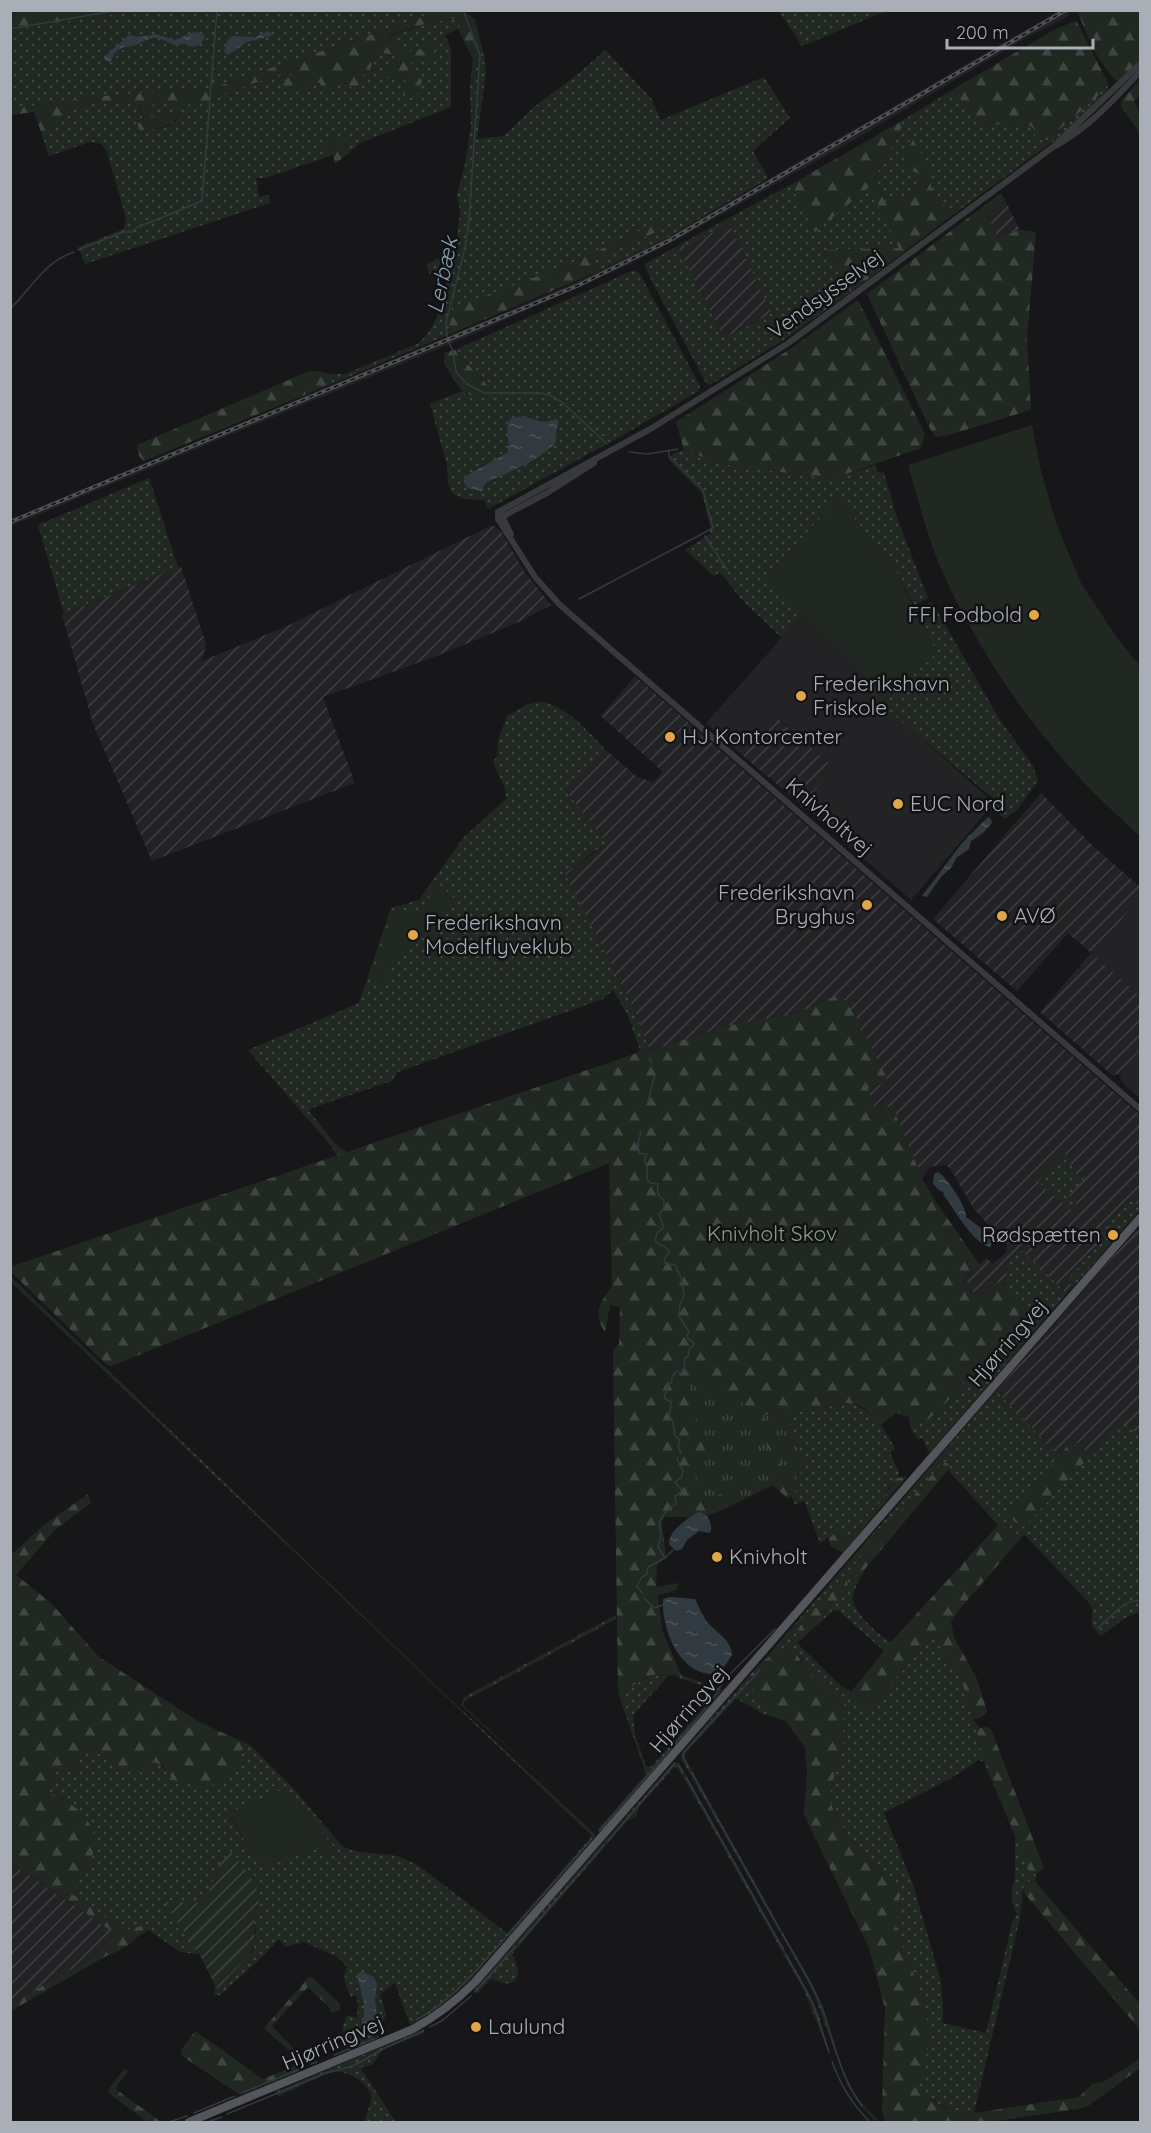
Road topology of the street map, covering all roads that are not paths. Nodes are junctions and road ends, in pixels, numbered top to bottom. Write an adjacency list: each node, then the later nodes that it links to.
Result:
1 (1140, 64): 3 (street, Vendsysselvej)
2 (1140, 72): 3 (street, Vendsysselvej)
3 (1053, 147): 4 (street, Vendsysselvej)
4 (500, 516): 5 (street, Knivholtvej)
5 (1140, 1109)
6 (1140, 1218): 7 (main road, Hjørringvej)
7 (189, 2122)

